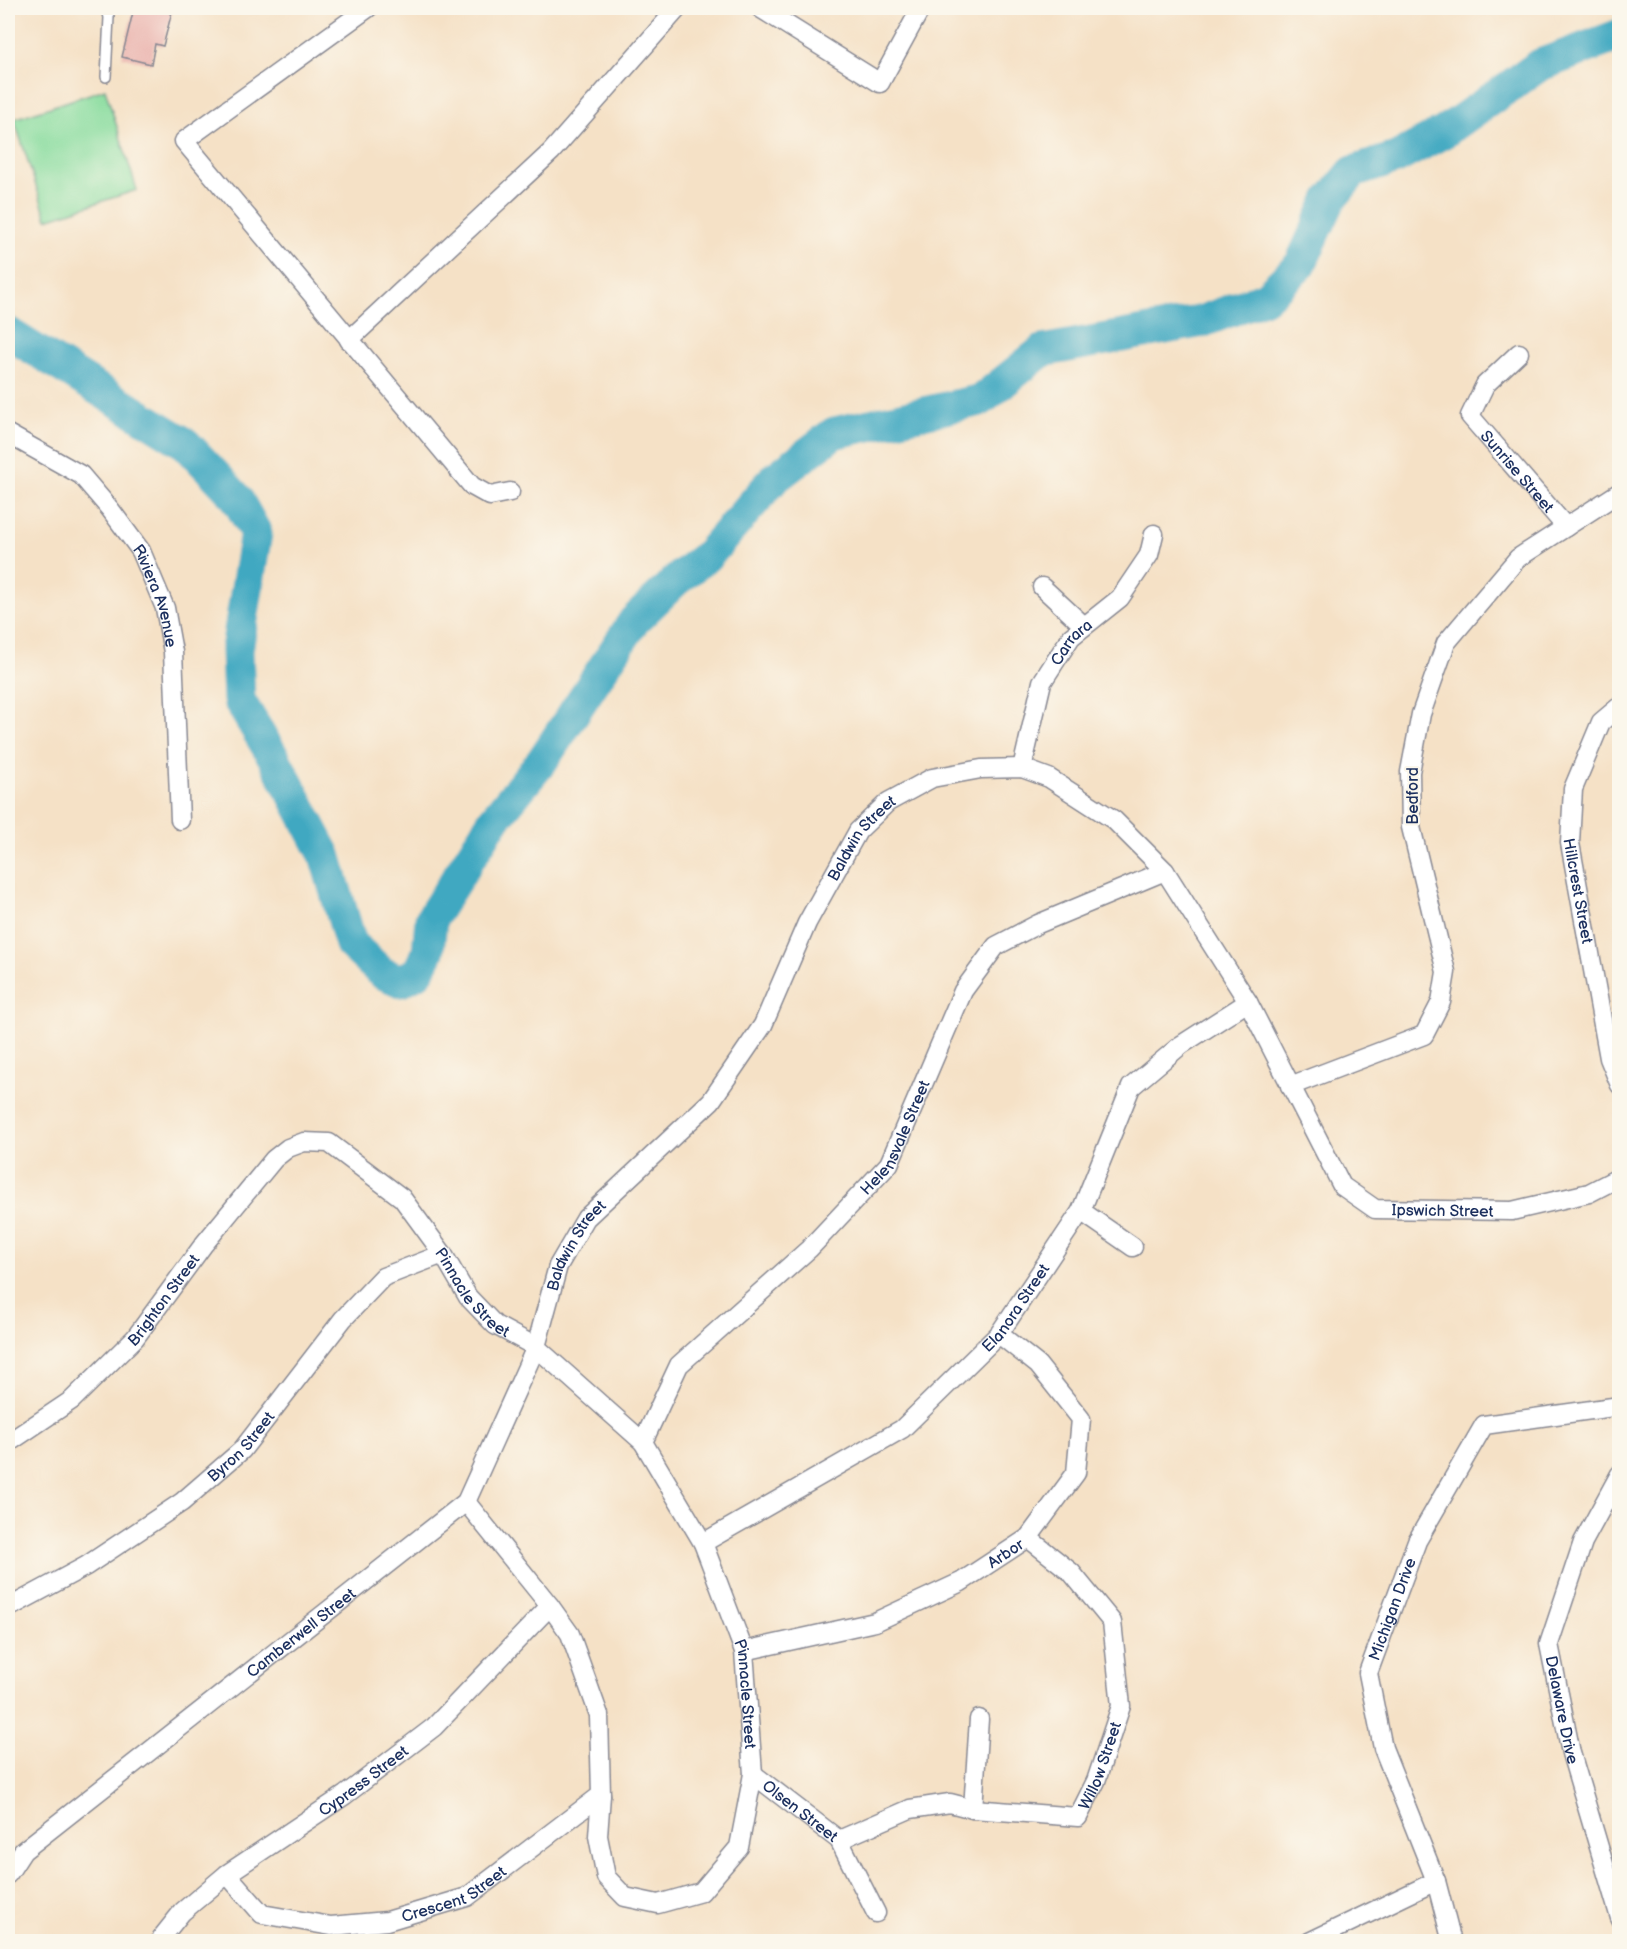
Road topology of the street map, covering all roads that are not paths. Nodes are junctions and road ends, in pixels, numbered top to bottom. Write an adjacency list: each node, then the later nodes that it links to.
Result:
1 (106, 8): 6 (lane)
2 (368, 8): 7 (street)
3 (678, 8): 7 (street)
4 (760, 8): 5 (street)
5 (921, 8)
6 (106, 77)
7 (349, 340): 10 (street)
8 (1520, 353): 12 (street, Sunrise Street)
9 (8, 434): 18 (street, Riviera Avenue)
10 (510, 492)
11 (1620, 492): 12 (street, Bedford)
12 (1566, 527): 22 (street, Bedford)
13 (1154, 534): 15 (street, Carrara)
14 (1042, 587): 15 (street)
15 (1084, 626): 17 (street, Carrara)
16 (1620, 706): 21 (street, Hillcrest Street)
17 (1022, 768): 19 (street, Baldwin Street); 29 (street, Baldwin Street)
18 (180, 820)
19 (1165, 871): 20 (street, Baldwin Street); 31 (street, Helensvale Street)
20 (1248, 1002): 22 (street, Baldwin Street); 25 (street, Elanora Street)
21 (1620, 1085)
22 (1290, 1086): 24 (street, Ipswich Street)
23 (304, 1142): 27 (street, Pinnacle Street); 32 (street, Brighton Street)
24 (1620, 1177)
25 (1081, 1211): 26 (street); 28 (street, Elanora Street)
26 (1133, 1247)
27 (442, 1254): 29 (street, Pinnacle Street); 38 (street, Byron Street)
28 (999, 1334): 35 (street, Arbor); 36 (street, Elanora Street)
29 (536, 1347): 31 (street, Pinnacle Street); 34 (street, Camberwell Street)
30 (1620, 1406): 47 (street, Michigan Drive)
31 (643, 1442): 36 (street, Pinnacle Street)
32 (8, 1443)
33 (1620, 1474): 49 (street, Delaware Drive)
34 (466, 1502): 37 (street, Pinnacle Street); 45 (street, Camberwell Street)
35 (1028, 1538): 39 (street, Arbor); 43 (street, Willow Street)
36 (703, 1544): 39 (street, Pinnacle Street)
37 (550, 1606): 42 (street, Pinnacle Street); 46 (street, Cypress Street)
38 (8, 1608)
39 (744, 1651): 41 (street, Pinnacle Street)
40 (979, 1719): 43 (street)
41 (753, 1774): 42 (street, Pinnacle Street); 44 (street, Olsen Street)
42 (601, 1796): 46 (street, Crescent Street)
43 (973, 1809): 44 (street, Willow Street)
44 (839, 1840): 48 (street, Olsen Street)
45 (8, 1874)
46 (227, 1874): 50 (street, Cypress Street)
47 (1436, 1881): 51 (street); 52 (street, Michigan Drive)
48 (876, 1913)
49 (1620, 1918)
50 (162, 1937)
51 (1309, 1941)
52 (1452, 1941)

